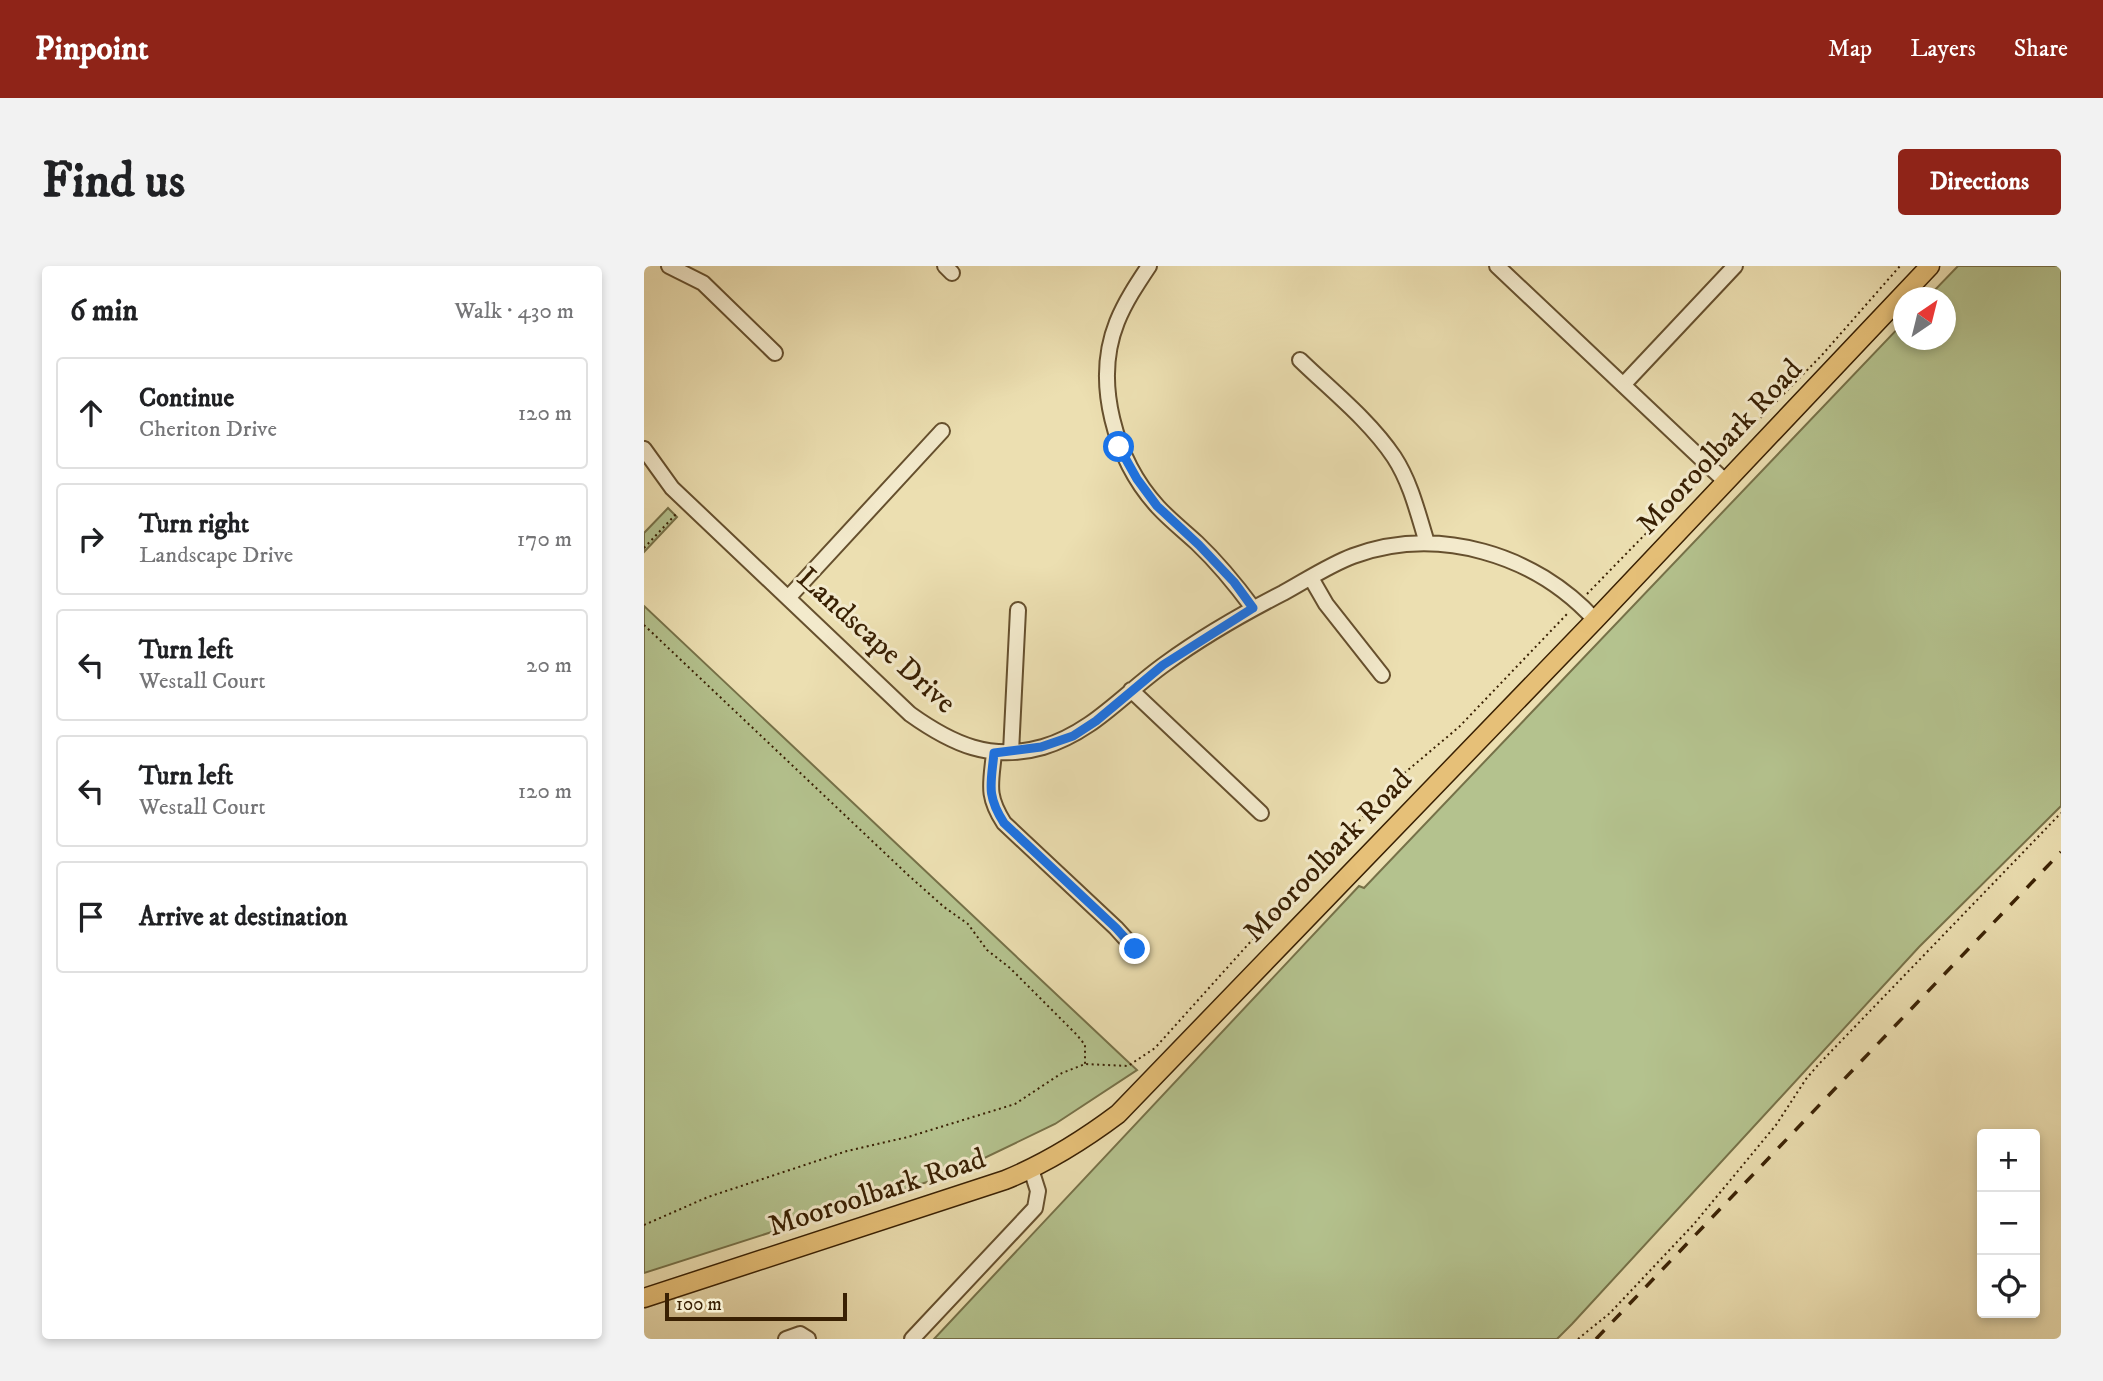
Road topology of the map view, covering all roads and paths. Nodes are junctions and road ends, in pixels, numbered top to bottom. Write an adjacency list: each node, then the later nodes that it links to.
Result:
1 (669, 266): 7 (street)
2 (1149, 266): 20 (street)
3 (1497, 266): 9 (street)
4 (1735, 266): 9 (street)
5 (1900, 266): 12 (path)
6 (1930, 266): 13 (main road, Mooroolbark Road)
7 (775, 353)
8 (1300, 360): 15 (street)
9 (1623, 385): 12 (street)
10 (942, 431): 18 (street)
11 (644, 449): 14 (street, Landscape Drive)
12 (1711, 468): 13 (street); 19 (path)
13 (1726, 482): 22 (main road, Mooroolbark Road)
14 (687, 502): 16 (path); 18 (street, Landscape Drive)
15 (1427, 543): 17 (street, Landscape Drive); 19 (street, Landscape Drive)
16 (644, 548)
17 (1311, 578): 20 (street, Landscape Drive); 24 (street)
18 (788, 598): 27 (street, Landscape Drive)
19 (1579, 603): 22 (street, Landscape Drive); 31 (path)
20 (1253, 608): 25 (street, Landscape Drive)
21 (1018, 610): 26 (street)
22 (1595, 620): 32 (main road, Mooroolbark Road)
23 (644, 625): 31 (path)
24 (1382, 675)
25 (1131, 691): 26 (street, Landscape Drive); 28 (street)
26 (1011, 752): 27 (street, Landscape Drive)
27 (994, 753): 30 (street)
28 (1261, 813)
29 (2061, 813): 38 (path)
30 (1135, 949)
31 (1085, 1064): 33 (path)
32 (1031, 1169): 34 (main road, Mooroolbark Road); 37 (street)
33 (644, 1225)
34 (644, 1298)
35 (786, 1339): 36 (street)
36 (808, 1339)
37 (912, 1339)
38 (1578, 1339)

